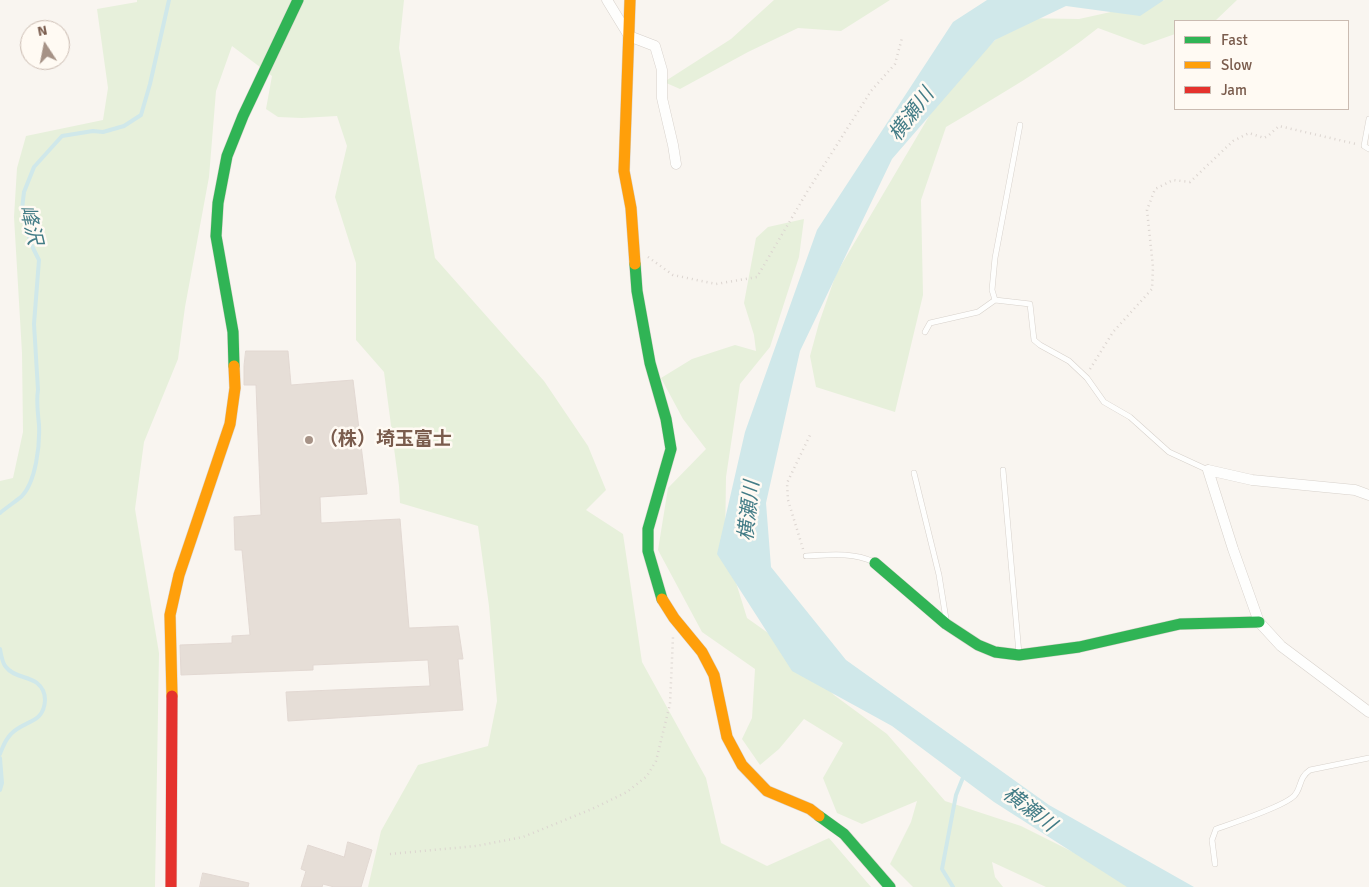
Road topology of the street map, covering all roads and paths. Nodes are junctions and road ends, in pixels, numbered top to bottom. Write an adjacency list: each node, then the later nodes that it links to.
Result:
1 (298, 0): 30 (street)
2 (607, 0): 4 (street)
3 (630, 0): 4 (street)
4 (629, 36): 10 (street); 11 (street)
5 (902, 38): 11 (path)
6 (1369, 119): 8 (lane)
7 (1020, 126): 12 (lane)
8 (1364, 146): 9 (lane); 14 (path)
9 (1369, 149)
10 (676, 164)
11 (635, 248): 22 (street)
12 (994, 300): 13 (lane); 14 (lane)
13 (925, 332)
14 (1087, 378): 17 (lane)
15 (810, 435): 20 (path)
16 (1003, 470): 25 (lane)
17 (1208, 470): 19 (street); 23 (street)
18 (914, 473): 24 (lane)
19 (1369, 495)
20 (806, 556): 21 (lane)
21 (875, 563): 24 (street)
22 (674, 618): 28 (path); 31 (street)
23 (1259, 622): 25 (street); 26 (street)
24 (946, 624): 25 (street)
25 (1019, 655)
26 (1369, 712)
27 (1369, 758): 29 (lane)
28 (390, 854)
29 (1215, 864)
30 (171, 887)
31 (890, 887)

